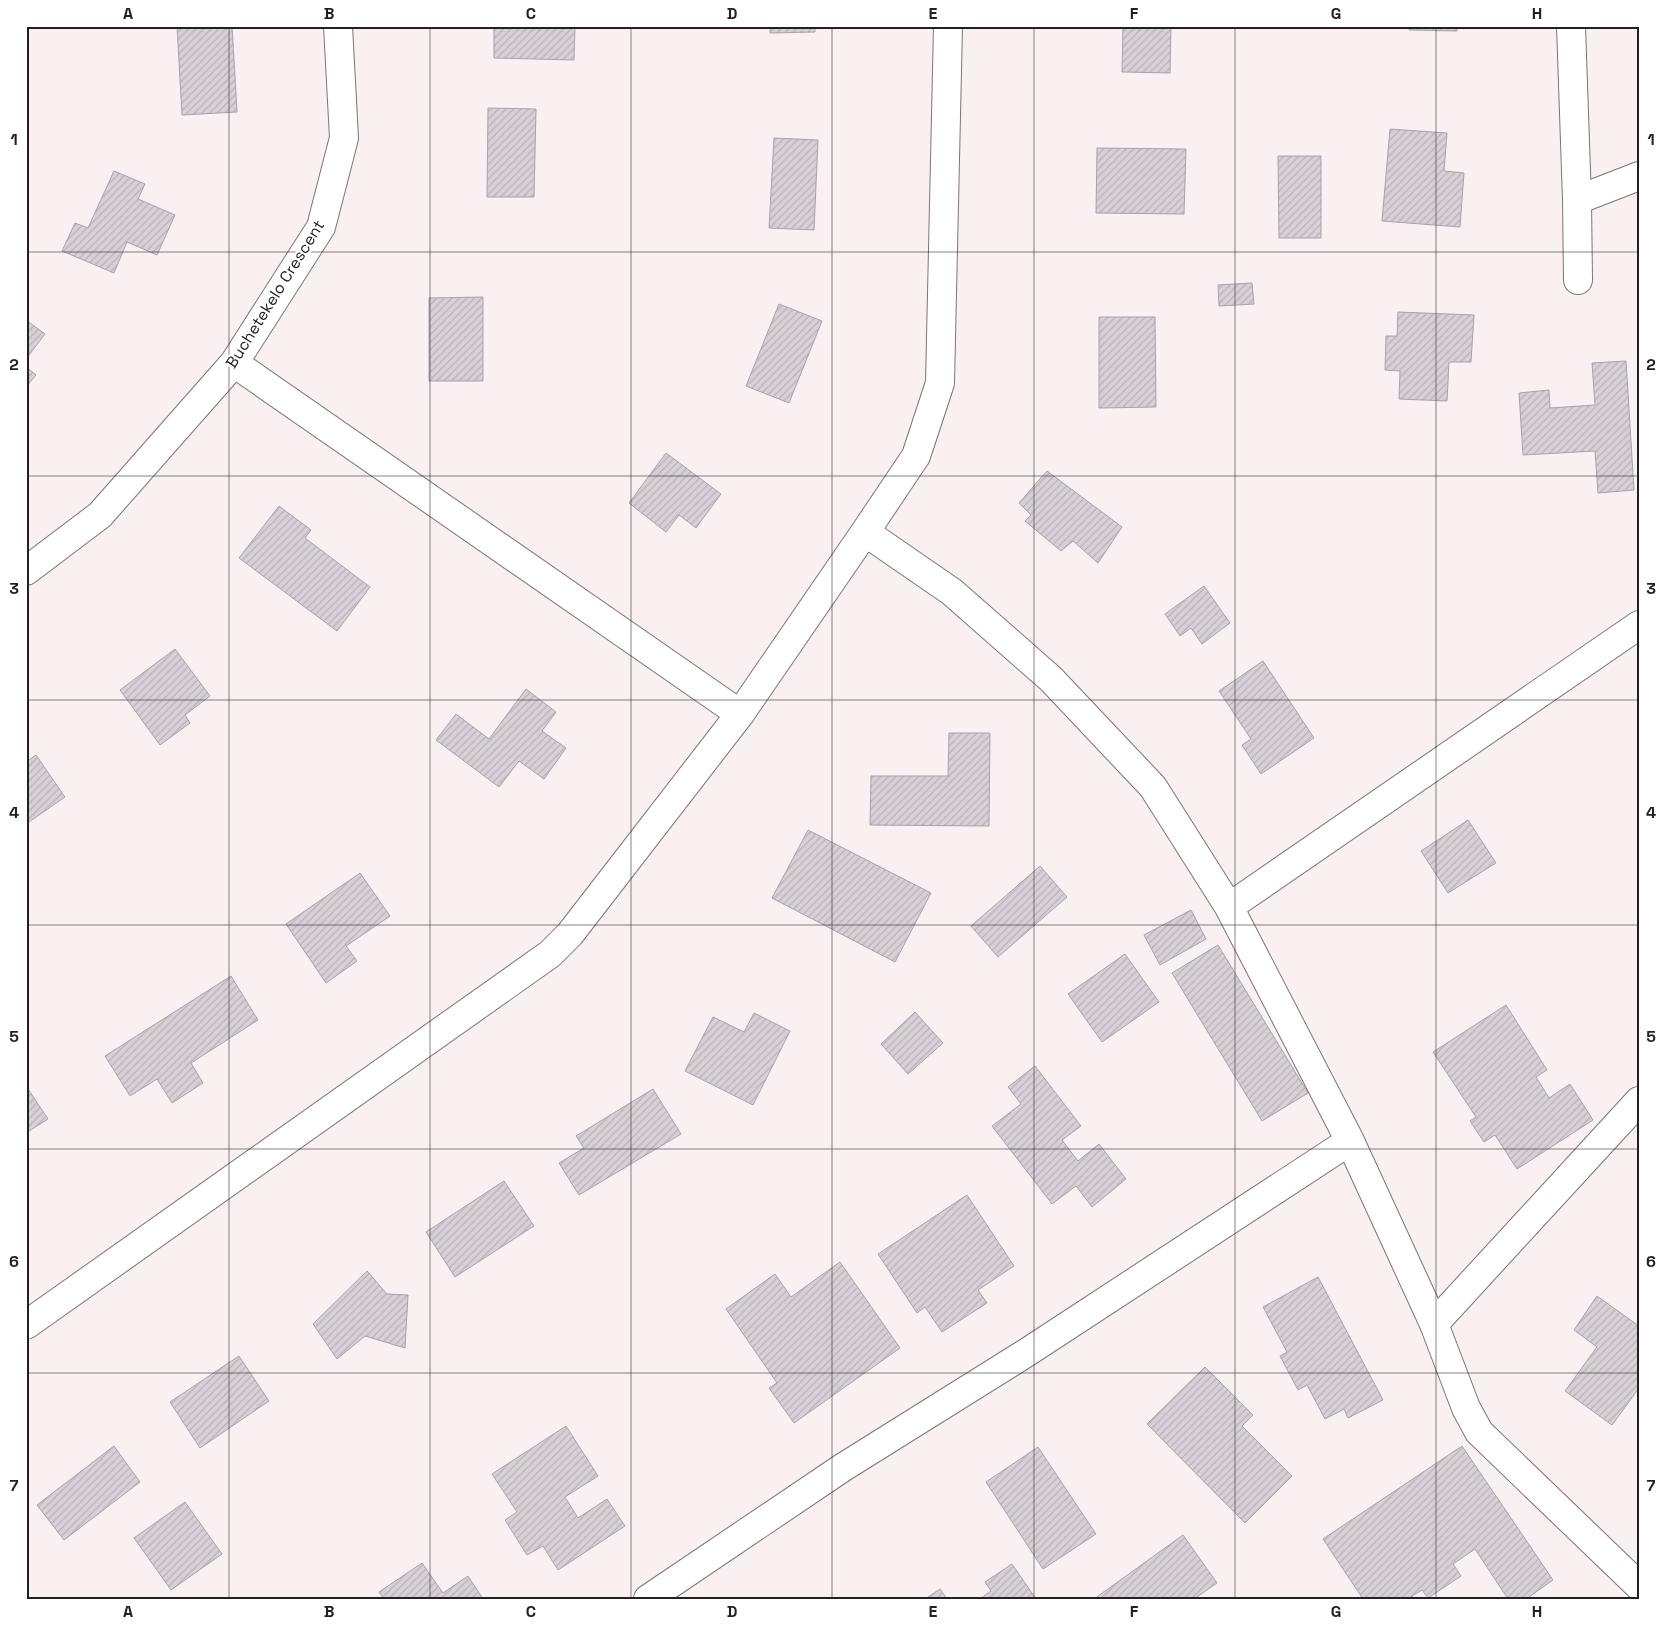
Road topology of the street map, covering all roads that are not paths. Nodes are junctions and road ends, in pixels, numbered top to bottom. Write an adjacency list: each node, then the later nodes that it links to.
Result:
1 (338, 26): 7 (street, Buchetekelo Crescent)
2 (948, 26): 8 (street)
3 (1571, 26): 5 (street)
4 (1639, 176): 5 (street)
5 (1577, 200): 6 (street)
6 (1578, 280)
7 (234, 364): 9 (street, Buchetekelo Crescent); 11 (street)
8 (865, 532): 11 (street); 12 (street)
9 (26, 571)
10 (1639, 625): 12 (street)
11 (740, 714): 16 (street)
12 (1229, 907): 14 (street)
13 (1639, 1100): 15 (street)
14 (1350, 1140): 15 (street); 18 (street)
15 (1434, 1324): 17 (street)
16 (26, 1325)
17 (1639, 1586)
18 (648, 1599)

